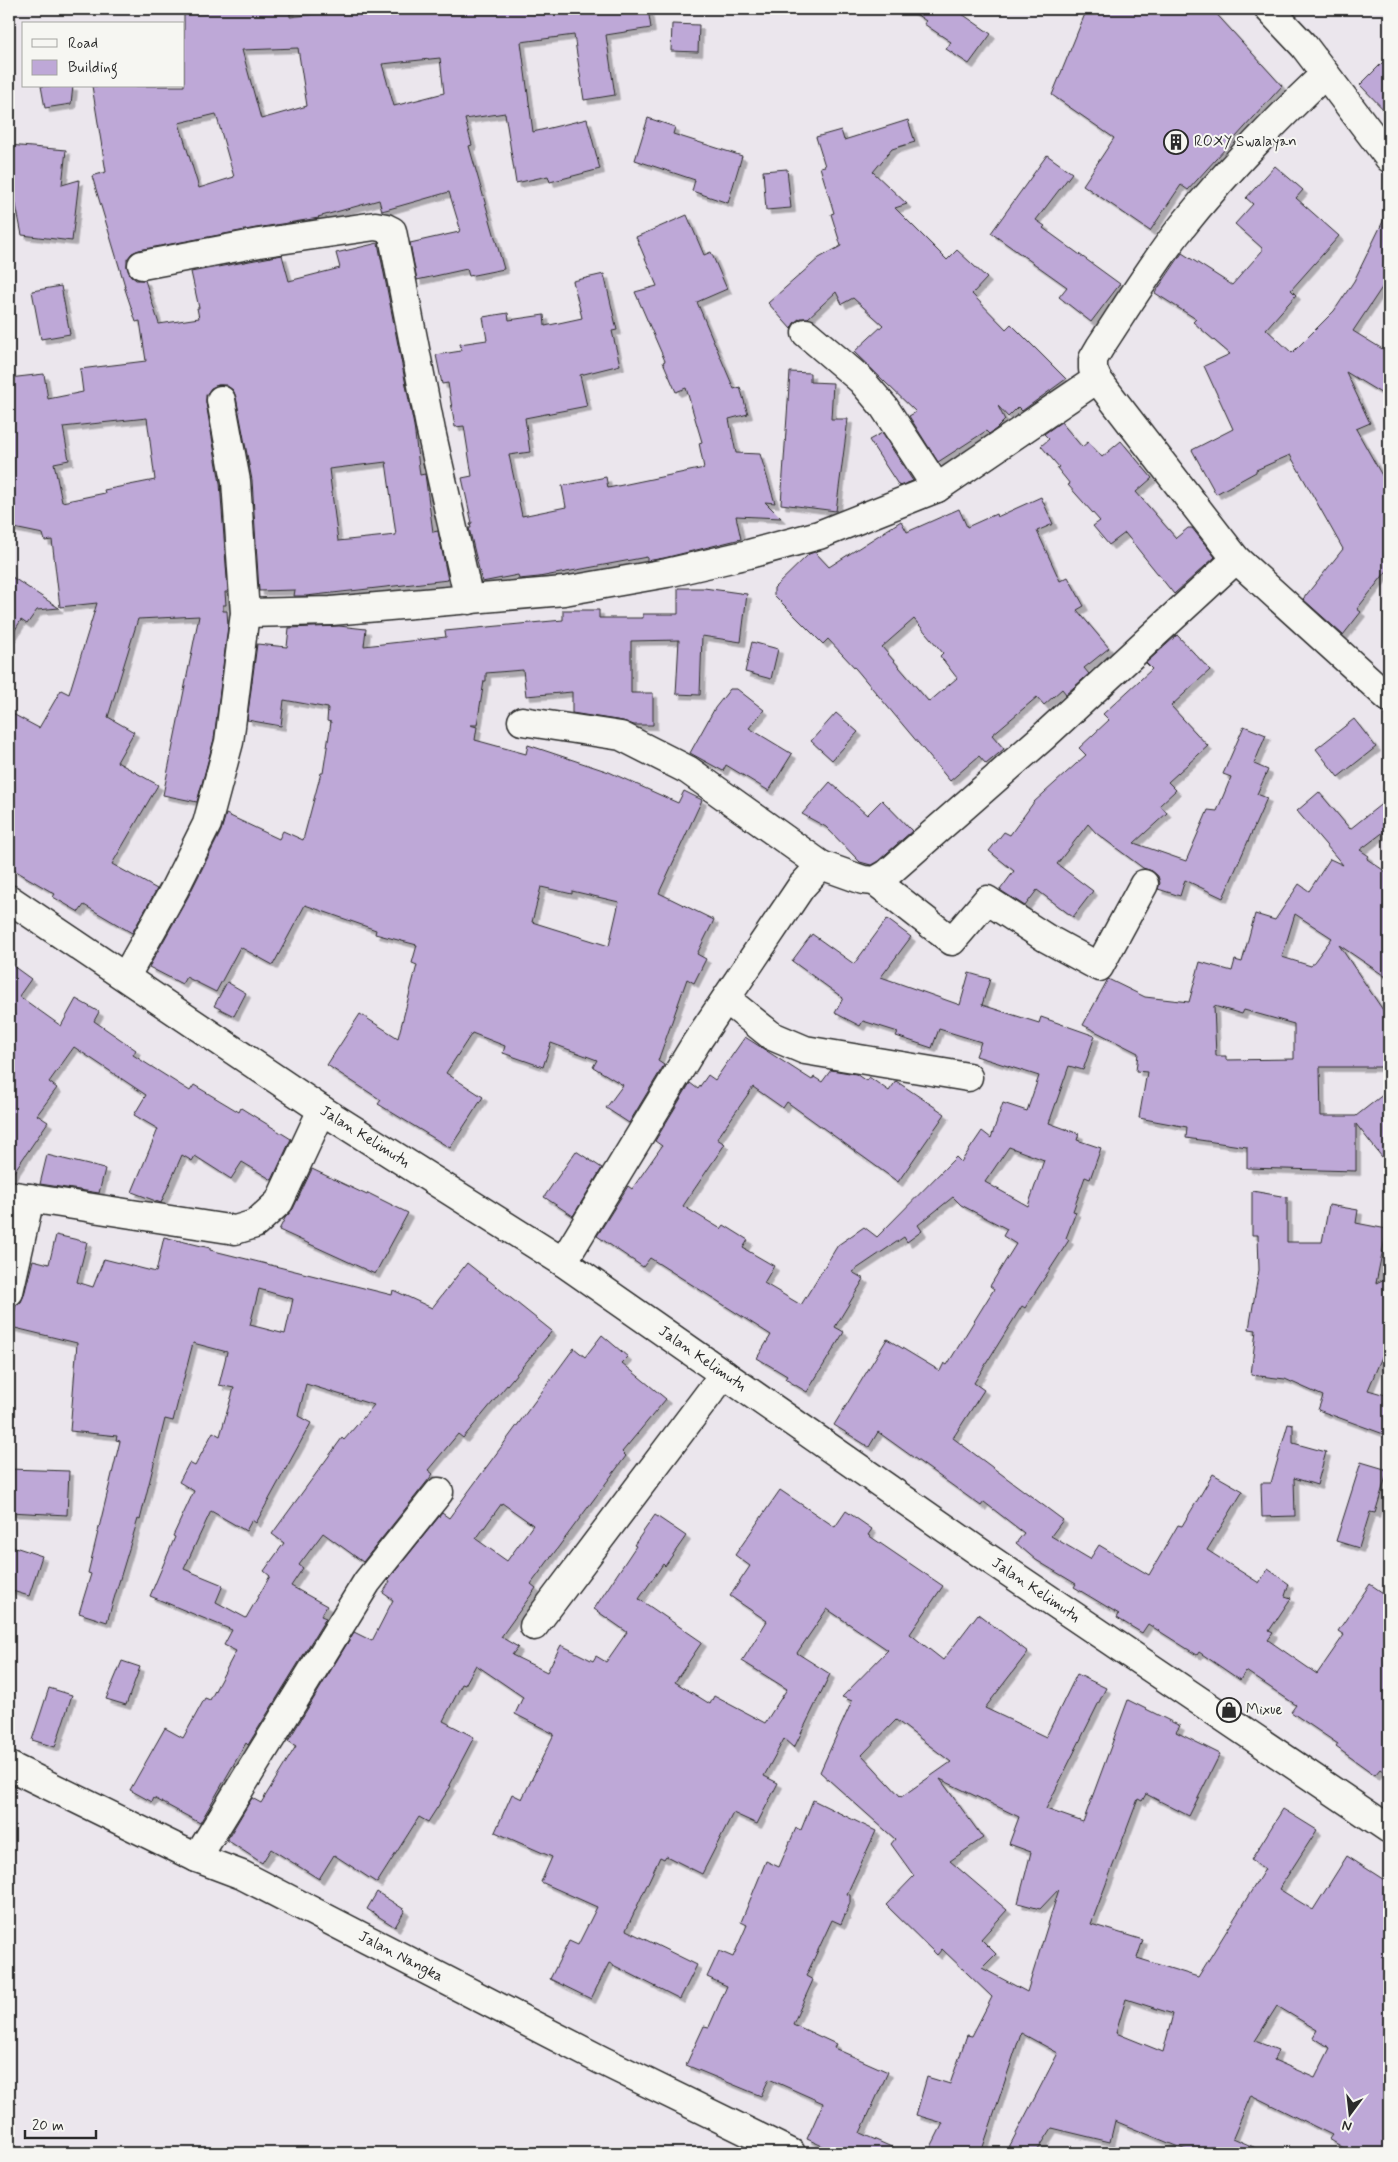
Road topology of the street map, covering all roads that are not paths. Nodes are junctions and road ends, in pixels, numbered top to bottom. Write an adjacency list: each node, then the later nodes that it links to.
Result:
1 (1269, 9): 2 (main road)
2 (1324, 74): 3 (main road); 6 (main road)
3 (1389, 158)
4 (142, 265): 10 (main road)
5 (806, 333): 8 (main road)
6 (1097, 379): 8 (main road); 9 (main road)
7 (221, 400): 11 (main road)
8 (937, 488): 10 (main road)
9 (1236, 559): 12 (main road); 15 (main road)
10 (469, 600): 11 (main road)
11 (245, 612): 18 (main road)
12 (1389, 698)
13 (522, 721): 14 (main road)
14 (821, 865): 15 (main road); 19 (main road)
15 (875, 881): 16 (main road)
16 (1144, 884)
17 (9, 899): 18 (main road, Jalan Kelimutu)
18 (126, 976): 21 (main road, Jalan Kelimutu)
19 (726, 999): 20 (main road); 23 (main road)
20 (968, 1077)
21 (322, 1110): 22 (main road); 23 (main road, Jalan Kelimutu)
22 (20, 1196): 24 (main road)
23 (563, 1262): 25 (main road, Jalan Kelimutu)
24 (9, 1292)
25 (724, 1374): 27 (main road); 29 (main road, Jalan Kelimutu)
26 (439, 1492): 30 (main road)
27 (534, 1626)
28 (9, 1766): 30 (main road, Jalan Nangka)
29 (1389, 1828)
30 (198, 1858): 31 (main road, Jalan Nangka)
31 (791, 2153)

